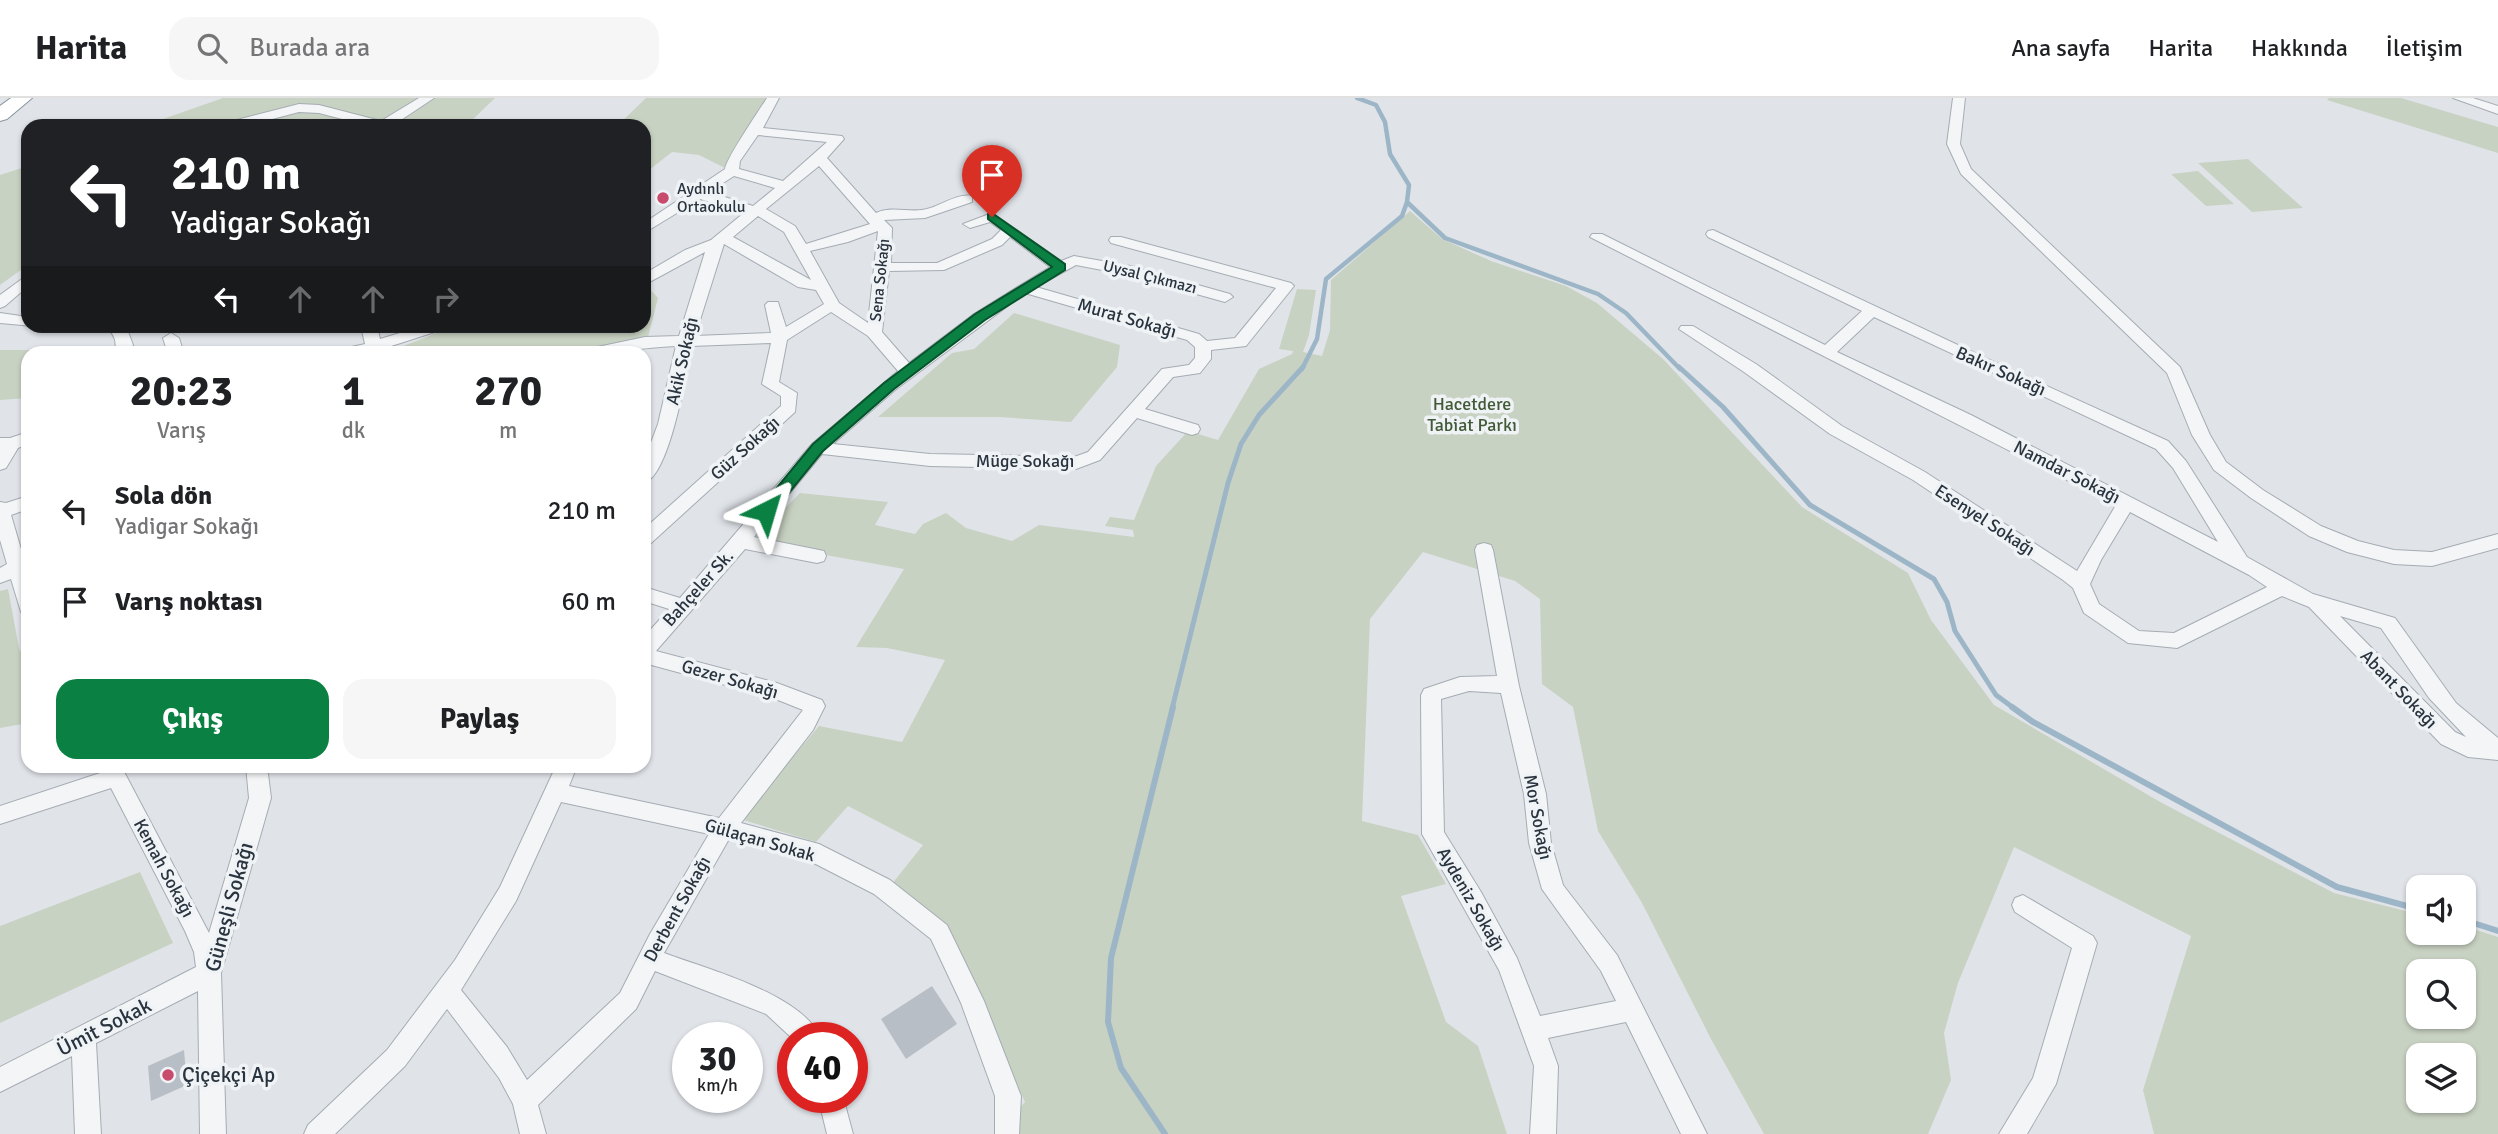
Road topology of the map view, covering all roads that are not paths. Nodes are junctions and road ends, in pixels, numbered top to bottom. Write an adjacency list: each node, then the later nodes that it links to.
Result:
1 (23, 98): 7 (highway)
2 (428, 98): 10 (street)
3 (774, 98): 11 (street)
4 (1959, 98): 61 (street)
5 (2459, 98): 6 (street)
6 (2498, 110)
7 (0, 115)
8 (257, 119): 9 (street)
9 (357, 119)
10 (394, 119)
11 (756, 131): 12 (street); 13 (street)
12 (820, 158): 14 (street); 18 (street, Sena Sokağı)
13 (732, 171): 14 (street); 15 (street)
14 (784, 186): 17 (street)
15 (699, 194): 17 (street); 19 (street)
16 (967, 199): 18 (street)
17 (754, 210): 24 (street); 26 (street)
18 (877, 222): 26 (street); 28 (street, Sena Sokağı)
19 (651, 225)
20 (970, 225): 21 (street)
21 (1009, 230): 27 (street); 28 (street)
22 (1713, 234): 37 (street, Bakır Sokağı)
23 (1597, 237): 48 (street, Namdar Sokağı)
24 (719, 240): 29 (street); 31 (street); 44 (street, Akik Sokağı)
25 (1116, 240): 47 (street)
26 (802, 249): 31 (street)
27 (1067, 263): 32 (street, Bahçeler Sk.); 33 (street, Uysal Çıkmazı)
28 (883, 267): 42 (street, Sena Sokağı)
29 (651, 275)
30 (21, 285): 34 (street)
31 (821, 286): 36 (street)
32 (1023, 288): 47 (street, Murat Sokağı); 49 (street, Bahçeler Sk.)
33 (1225, 297)
34 (0, 303)
35 (773, 304): 43 (street, Güz Sokağı)
36 (834, 306): 42 (street); 43 (street)
37 (1871, 310): 48 (street); 65 (street, Bakır Sokağı)
38 (0, 318): 39 (street)
39 (21, 321)
40 (1687, 329): 68 (street, Esenyel Sokağı)
41 (419, 333): 45 (street)
42 (874, 333): 49 (street, Sena Sokağı)
43 (780, 338): 44 (street); 59 (street, Güz Sokağı)
44 (686, 340): 46 (street); 55 (street, Akik Sokağı)
45 (385, 346)
46 (626, 346)
47 (1203, 346): 50 (street, Müge Sokağı)
48 (1827, 352): 56 (street, Namdar Sokağı)
49 (908, 372): 53 (street, Bahçeler Sk.)
50 (1135, 412): 51 (street); 53 (street, Müge Sokağı)
51 (1192, 429)
52 (13, 442): 54 (street)
53 (818, 448): 60 (street, Bahçeler Sk.)
54 (0, 464)
55 (651, 466)
56 (2127, 503): 65 (street, Namdar Sokağı); 68 (street)
57 (21, 504): 58 (street)
58 (1, 510): 64 (street)
59 (651, 533)
60 (740, 541): 63 (street); 72 (street, Bahçeler Sk.)
61 (2498, 541)
62 (1485, 550): 75 (street, Mor Sokağı)
63 (817, 556)
64 (21, 557)
65 (2241, 562): 69 (street, Namdar Sokağı)
66 (21, 566): 67 (street)
67 (0, 576)
68 (2081, 584): 69 (street, Esenyel Sokağı)
69 (2281, 588): 71 (street, Namdar Sokağı)
70 (651, 596): 72 (street)
71 (2314, 602): 77 (street, Abant Sokağı); 77 (street, Namdar Sokağı)
72 (684, 606): 73 (street, Bahçeler Sk.)
73 (651, 644)
74 (651, 655): 76 (street, Gezer Sokağı)
75 (1508, 686): 89 (street, Mor Sokağı); 91 (street, Aydeniz Sokağı)
76 (815, 706): 84 (street, Derbent Sokağı)
77 (2498, 751)
78 (110, 773): 83 (street)
79 (114, 773): 87 (street, Kemah Sokağı)
80 (257, 773): 87 (street, Güneşli Sokağı)
81 (564, 773): 82 (street)
82 (555, 792): 84 (street, Gülaçan Sokak); 88 (street)
83 (0, 815)
84 (724, 828): 86 (street, Derbent Sokağı); 96 (street, Gülaçan Sokak)
85 (2023, 905): 103 (street)
86 (650, 958): 90 (street); 95 (street, Derbent Sokağı)
87 (209, 973): 92 (street, Ümit Sokak); 98 (street, Güneşli Sokağı)
88 (446, 991): 95 (street); 99 (street)
89 (1632, 1009): 91 (street); 102 (street, Mor Sokağı)
90 (792, 1022)
91 (1533, 1029): 101 (street, Aydeniz Sokağı)
92 (84, 1037): 93 (street, Ümit Sokak); 97 (street)
93 (0, 1080)
94 (834, 1113): 100 (street)
95 (525, 1123)
96 (1007, 1133)
97 (88, 1134)
98 (213, 1134)
99 (317, 1134)
100 (840, 1134)
101 (1543, 1134)
102 (1694, 1134)
103 (2012, 1134)

